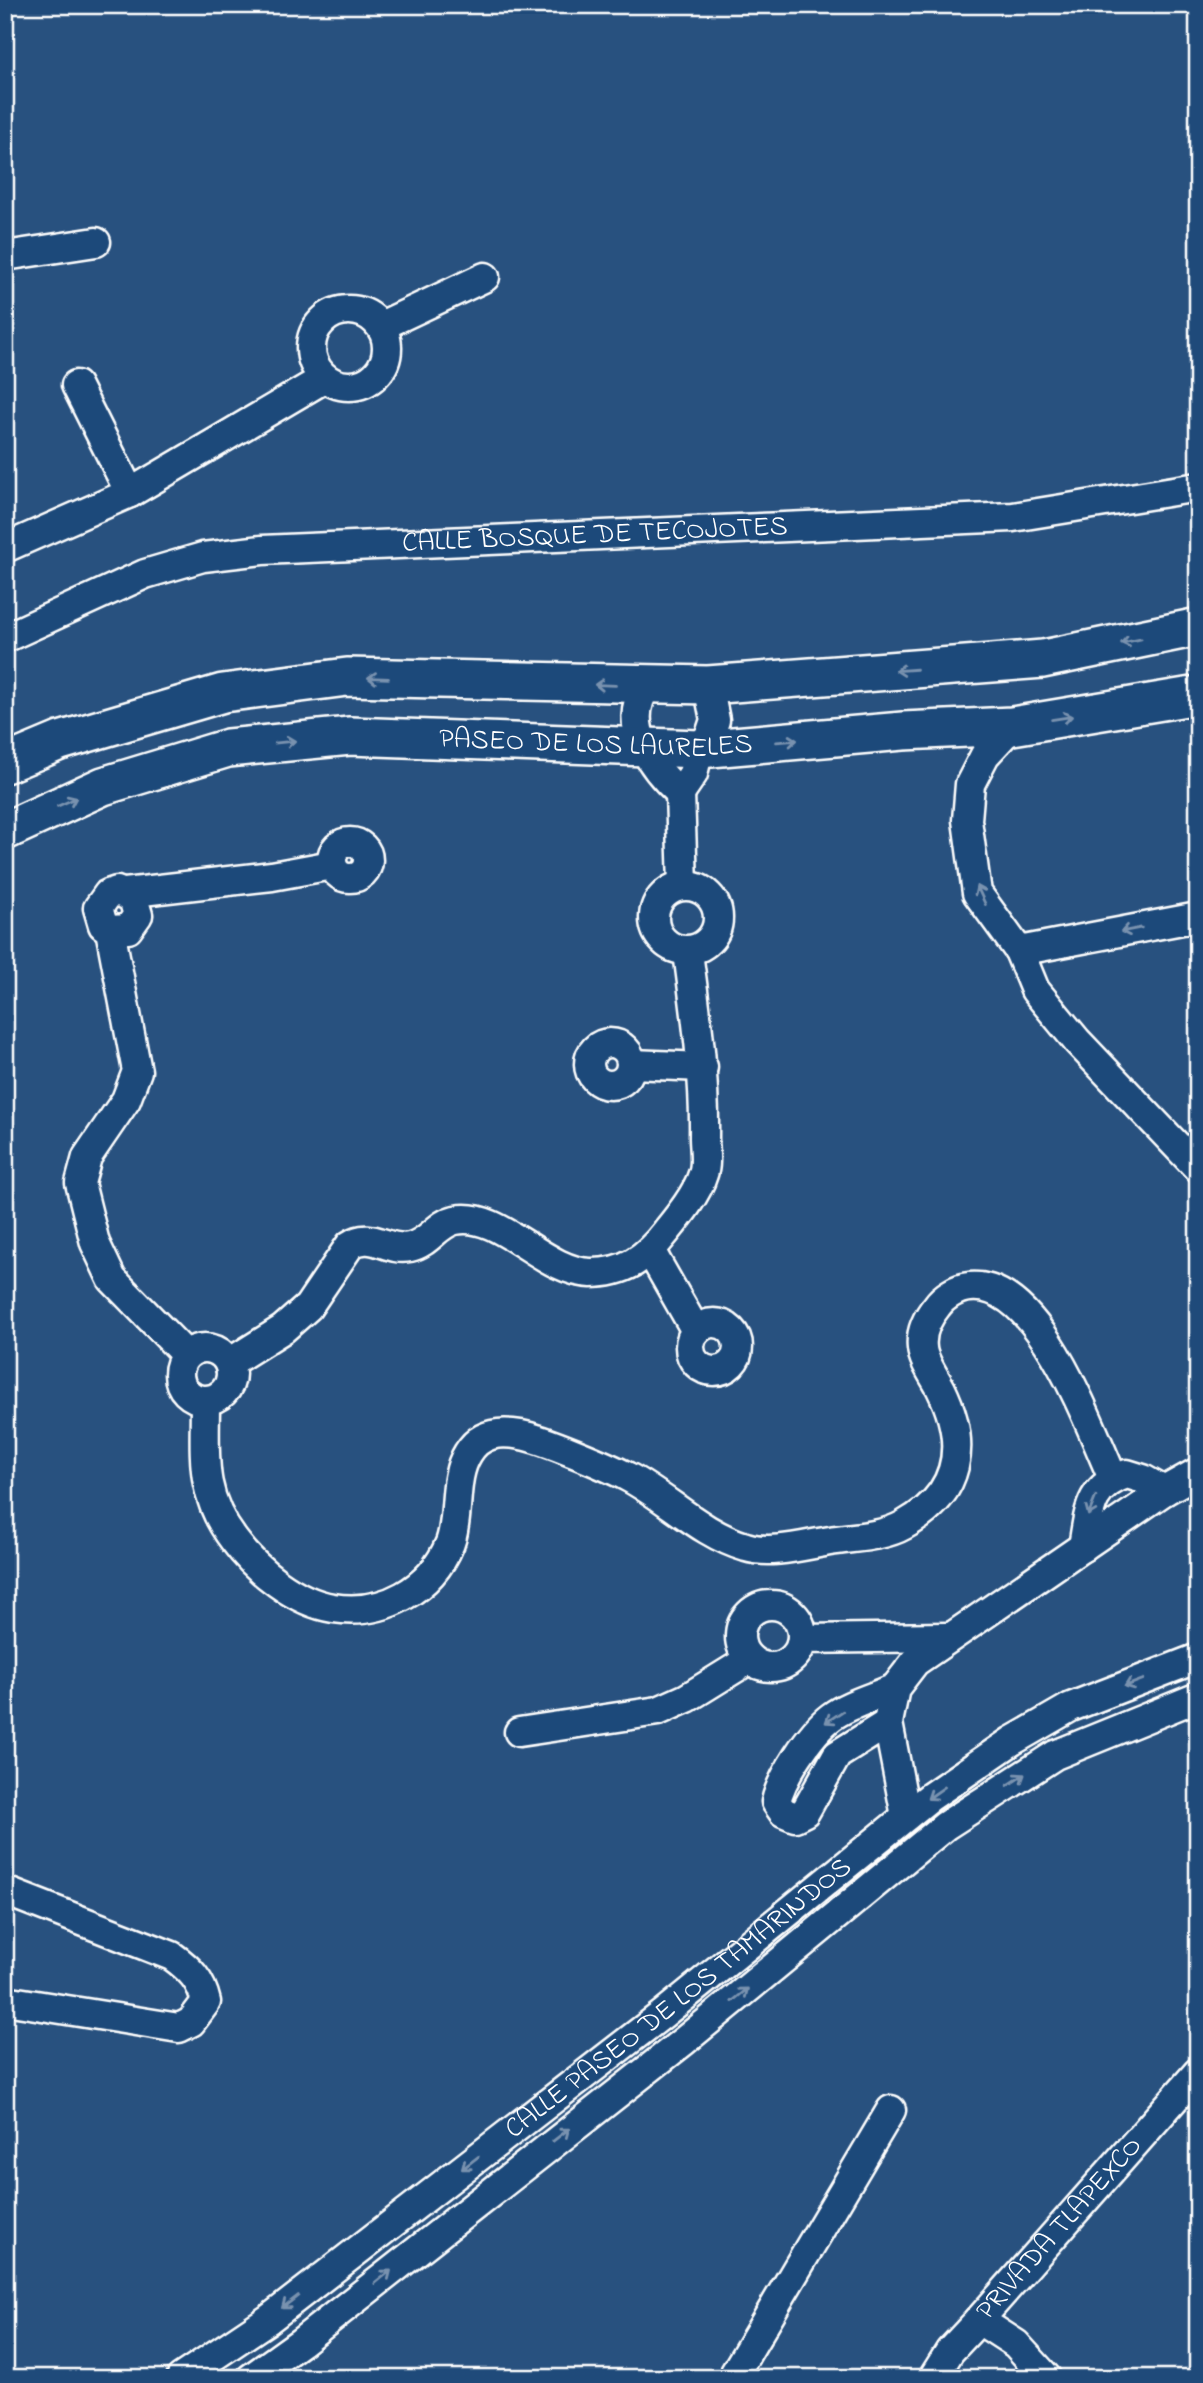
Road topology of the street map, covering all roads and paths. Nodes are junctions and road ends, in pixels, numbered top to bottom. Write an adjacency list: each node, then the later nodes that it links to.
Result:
1 (96, 242): 2 (street)
2 (5, 256)
3 (485, 277): 4 (street)
4 (381, 326): 5 (street); 5 (street)
5 (326, 378): 8 (street)
6 (76, 385): 8 (street)
7 (1198, 487): 11 (street, CALLE BOSQUE DE TECOJOTES)
8 (130, 492): 9 (street)
9 (5, 548)
10 (1198, 628): 12 (main road, PASEO DE LOS LAURELES, one-way to 12)
11 (5, 638)
12 (708, 685): 13 (main road, PASEO DE LOS LAURELES); 17 (street)
13 (647, 686): 16 (street); 18 (main road, PASEO DE LOS LAURELES, one-way to 18)
14 (1198, 695): 15 (main road, PASEO DE LOS LAURELES, one-way to 14)
15 (1012, 726): 17 (main road, PASEO DE LOS LAURELES, one-way to 15); 25 (street, one-way to 15)
16 (645, 748): 17 (main road, PASEO DE LOS LAURELES); 19 (street); 20 (main road, PASEO DE LOS LAURELES, one-way to 16)
17 (699, 749): 19 (street)
18 (5, 764)
19 (680, 793): 22 (street)
20 (5, 831)
21 (332, 865): 31 (street)
22 (683, 885): 24 (street); 24 (street)
23 (1198, 918): 25 (street, one-way to 25)
24 (688, 951): 27 (street)
25 (1019, 951): 28 (street)
26 (632, 1064): 27 (street)
27 (703, 1067): 29 (street)
28 (1198, 1168)
29 (651, 1252): 30 (street); 32 (street)
30 (695, 1331)
31 (186, 1355): 32 (street); 33 (street)
32 (229, 1363): 33 (street)
33 (205, 1401): 35 (street)
34 (1198, 1472): 36 (street)
35 (1113, 1478): 36 (street); 37 (street, one-way to 37)
36 (1164, 1491): 37 (street)
37 (1083, 1546): 38 (street)
38 (947, 1637): 39 (street); 42 (street)
39 (802, 1639): 41 (street); 41 (street)
40 (1198, 1658): 46 (street, CALLE PASEO DE LOS TAMARINDOS, one-way to 46)
41 (750, 1659): 45 (street)
42 (895, 1688): 44 (street); 44 (street, one-way to 44)
43 (1198, 1697): 50 (street, CALLE PASEO DE LOS TAMARINDOS, one-way to 43)
44 (888, 1723): 46 (street)
45 (519, 1732)
46 (906, 1816): 49 (street, CALLE PASEO DE LOS TAMARINDOS)
47 (5, 1891): 48 (street)
48 (5, 2000)
49 (663, 2014): 50 (street); 54 (street, CALLE PASEO DE LOS TAMARINDOS, one-way to 54)
50 (684, 2041): 56 (street, CALLE PASEO DE LOS TAMARINDOS, one-way to 50)
51 (1198, 2072): 53 (street, PRIVADA TLAPEXCO)
52 (891, 2110): 57 (street)
53 (979, 2320): 58 (street); 59 (street, PRIVADA TLAPEXCO)
54 (212, 2370): 55 (street, CALLE PASEO DE LOS TAMARINDOS)
55 (181, 2378)
56 (251, 2378)
57 (732, 2378)
58 (933, 2378)
59 (1046, 2378)

